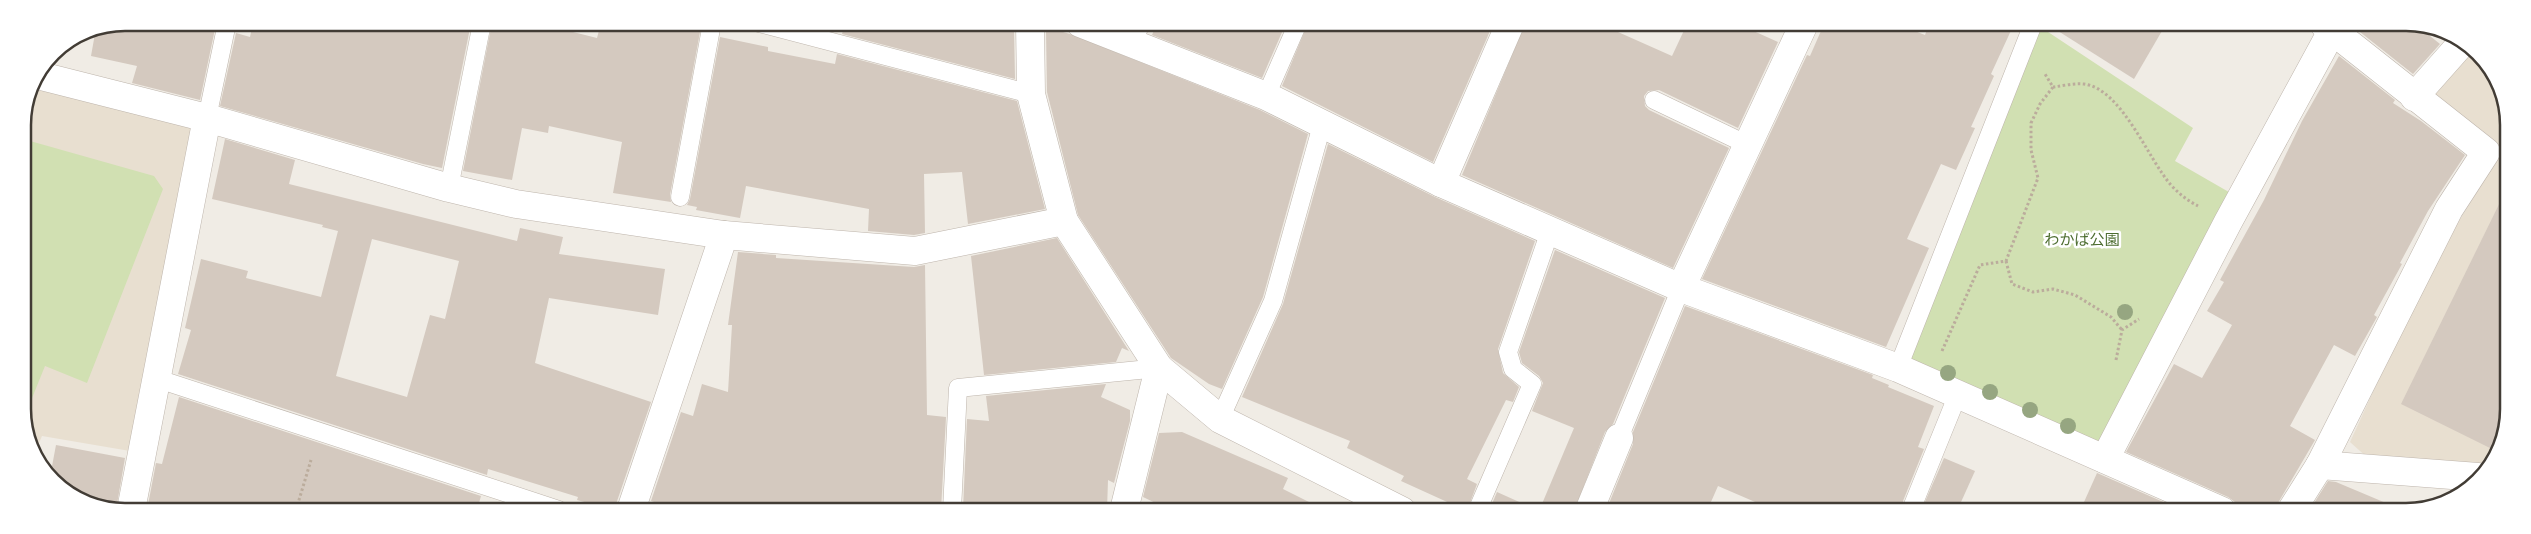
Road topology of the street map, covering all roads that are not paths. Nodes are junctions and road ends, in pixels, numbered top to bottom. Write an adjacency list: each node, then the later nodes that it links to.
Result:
1 (225, 31): 19 (lane)
2 (480, 31): 23 (lane)
3 (711, 31): 24 (lane)
4 (790, 31): 15 (lane)
5 (1030, 31): 15 (street)
6 (1295, 31): 16 (lane)
7 (1507, 31): 22 (street)
8 (1801, 31): 21 (street)
9 (2030, 31): 30 (lane)
10 (2326, 31): 35 (street)
11 (2332, 31): 17 (street)
12 (1137, 33): 16 (street)
13 (2458, 47): 17 (street)
14 (44, 78): 19 (street)
15 (1031, 94): 25 (street)
16 (1266, 96): 20 (street)
17 (2414, 97): 36 (street)
18 (1654, 100): 21 (lane)
19 (207, 118): 23 (street); 31 (street)
20 (1322, 124): 22 (street); 33 (lane)
21 (1748, 145): 28 (street)
22 (1441, 183): 26 (street)
23 (448, 188): 27 (street)
24 (680, 197)
25 (1064, 221): 27 (street); 29 (street)
26 (1550, 231): 28 (street); 44 (lane)
27 (724, 235): 40 (street)
28 (1680, 288): 30 (street); 34 (lane)
29 (1159, 368): 33 (street); 41 (lane); 42 (street)
30 (1898, 368): 32 (street)
31 (155, 378): 38 (street); 39 (lane)
32 (1958, 394): 35 (street); 46 (lane)
33 (1220, 419): 43 (street)
34 (1618, 438): 45 (street)
35 (2105, 459): 47 (street)
36 (2320, 465): 37 (street); 48 (street)
37 (2470, 476)
38 (132, 503)
39 (538, 503)
40 (633, 503)
41 (952, 503)
42 (1126, 503)
43 (1388, 503)
44 (1480, 503)
45 (1592, 503)
46 (1913, 503)
47 (2204, 503)
48 (2296, 503)

